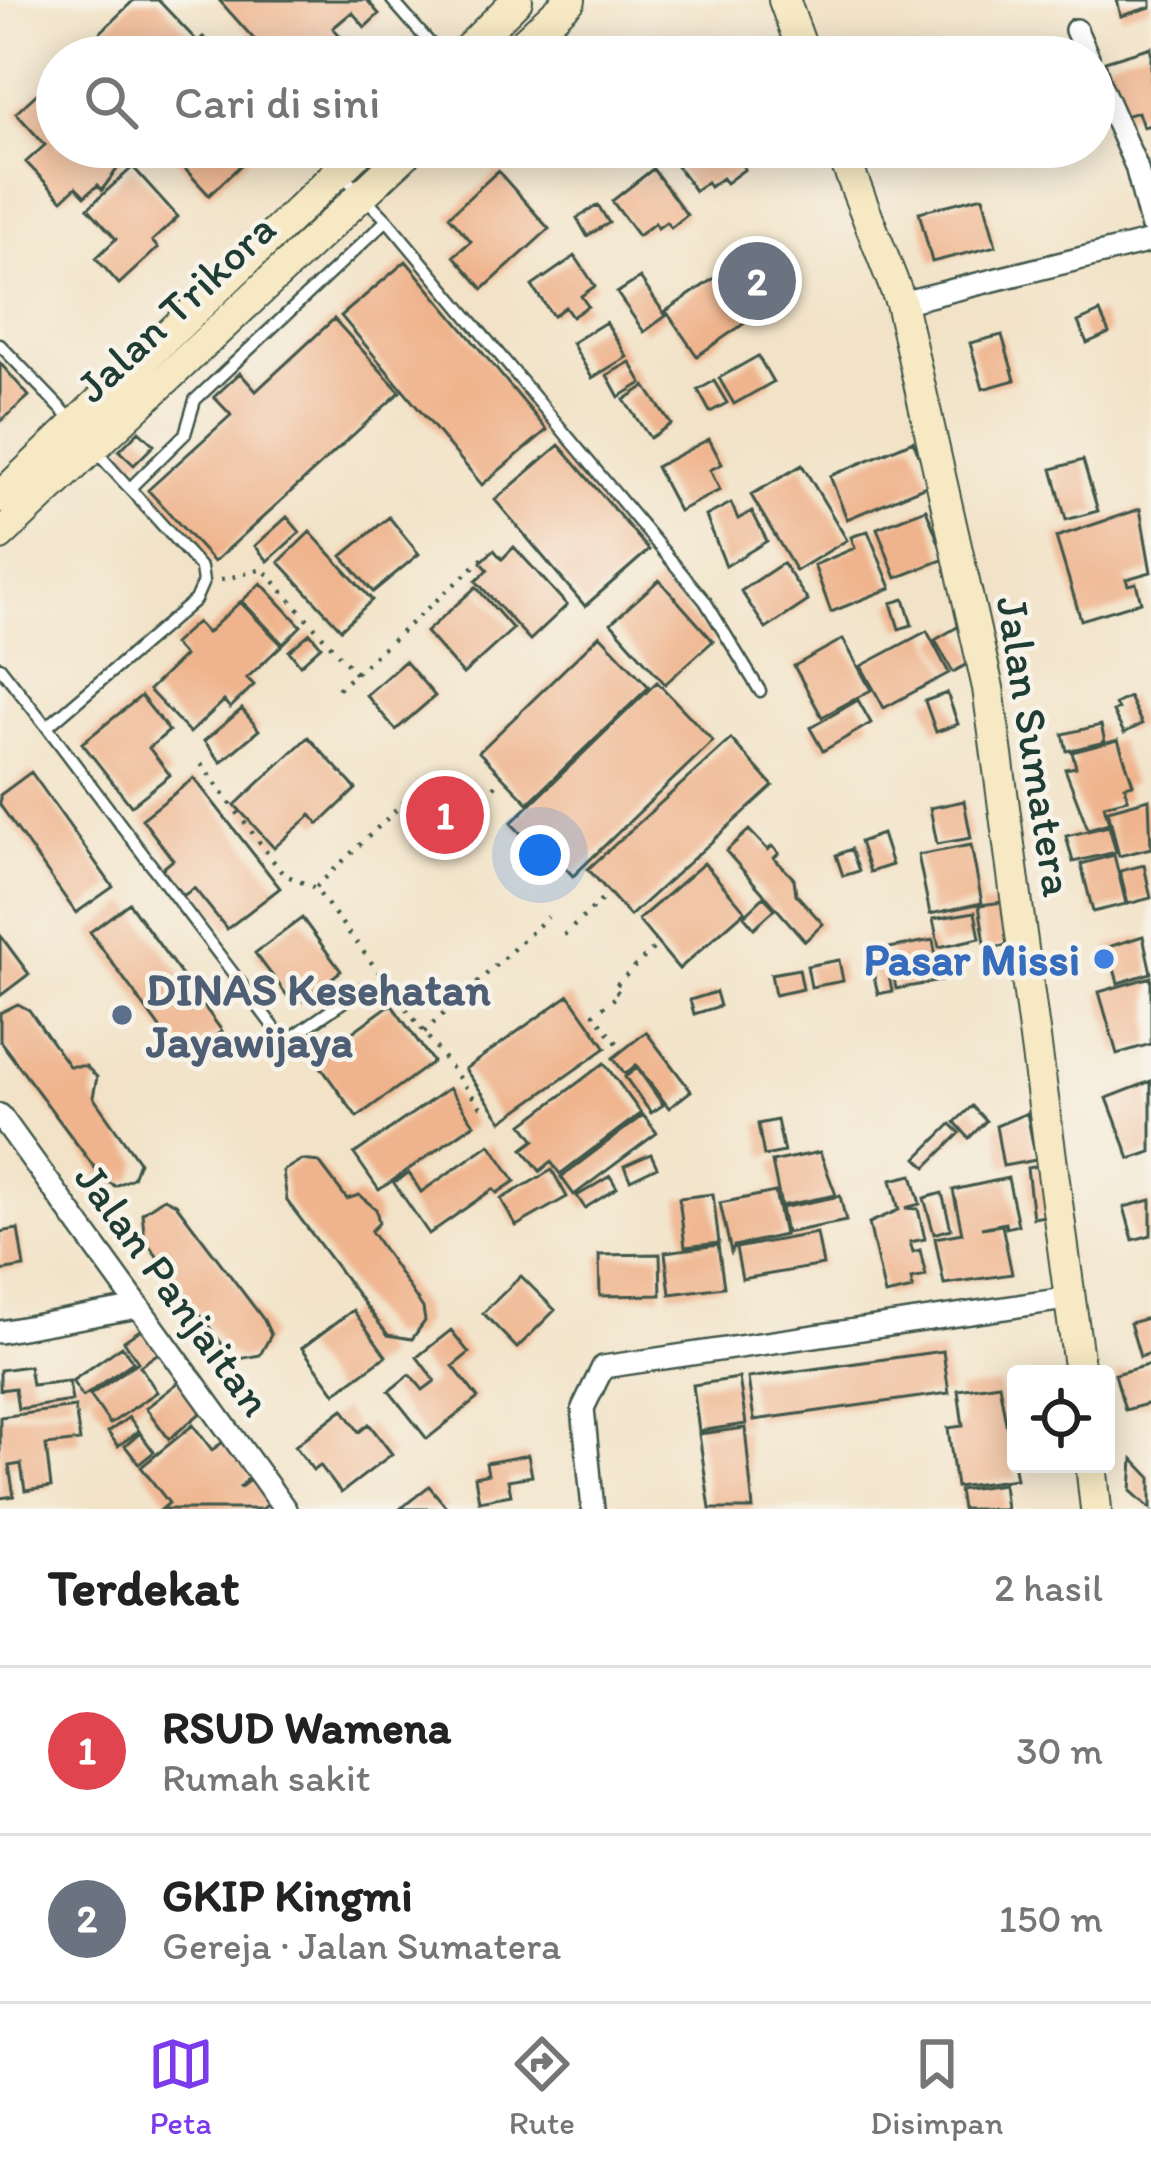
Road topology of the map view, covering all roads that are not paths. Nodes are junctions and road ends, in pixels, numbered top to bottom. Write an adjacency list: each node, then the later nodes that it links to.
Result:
1 (392, 0): 6 (lane)
2 (517, 0): 7 (main road)
3 (570, 0): 8 (main road)
4 (784, 0): 9 (main road)
5 (1076, 30): 10 (street)
6 (424, 36)
7 (481, 36)
8 (531, 36)
9 (797, 36)
10 (1079, 36)
11 (1115, 118): 19 (street)
12 (335, 168): 16 (lane)
13 (341, 168): 16 (main road, Jalan Trikora)
14 (390, 168): 17 (main road, Jalan Trikora)
15 (848, 168): 21 (main road, Jalan Sumatera)
16 (338, 171): 17 (lane); 23 (main road, Jalan Trikora)
17 (360, 196): 18 (lane); 23 (main road, Jalan Trikora)
18 (387, 220): 24 (lane); 28 (lane)
19 (1151, 224)
20 (1151, 242): 21 (street)
21 (901, 303): 32 (main road, Jalan Sumatera)
22 (0, 345): 23 (lane)
23 (83, 435): 24 (lane); 25 (main road, Jalan Trikora); 26 (main road, Jalan Trikora)
24 (130, 488): 29 (lane)
25 (0, 497)
26 (0, 535)
27 (0, 667): 29 (lane)
28 (760, 691)
29 (46, 727): 30 (lane)
30 (363, 988)
31 (0, 1114): 33 (street, Jalan Panjaitan)
32 (1072, 1298): 35 (main road, Jalan Sumatera); 38 (street)
33 (138, 1306): 34 (street); 37 (street, Jalan Panjaitan)
34 (0, 1332)
35 (1079, 1365)
36 (1092, 1473): 39 (main road)
37 (285, 1509)
38 (593, 1509)
39 (1096, 1509)

